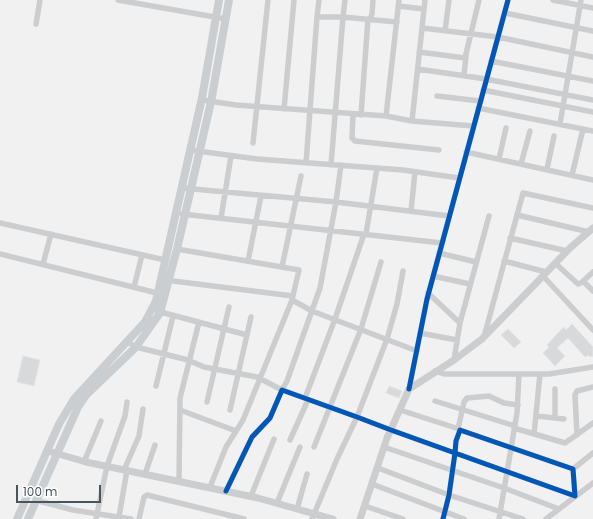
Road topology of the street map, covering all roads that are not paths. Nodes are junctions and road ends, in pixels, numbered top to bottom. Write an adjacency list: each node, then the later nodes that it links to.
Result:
1 (40, 0): 26 (street)
2 (118, 0): 22 (street)
3 (219, 0): 22 (main road)
4 (229, 0): 23 (main road)
5 (268, 0): 53 (street)
6 (294, 0): 55 (street)
7 (319, 0): 20 (street)
8 (345, 0): 21 (street)
9 (373, 0): 24 (street)
10 (425, 0): 18 (street)
11 (449, 0): 29 (street)
12 (479, 0): 31 (street)
13 (508, 0): 19 (street)
14 (553, 0): 16 (street)
15 (398, 3): 18 (street); 25 (street)
16 (580, 3): 17 (street); 27 (street)
17 (593, 8)
18 (424, 9): 28 (street)
19 (505, 13): 27 (street); 32 (street)
20 (317, 17): 21 (street); 56 (street)
21 (343, 17): 24 (street); 58 (street)
22 (217, 18): 23 (street); 39 (main road)
23 (226, 19): 40 (main road)
24 (369, 19): 25 (street); 60 (street)
25 (397, 22): 61 (street)
26 (36, 24)
27 (577, 27): 30 (street); 34 (street)
28 (422, 28): 29 (street); 33 (street)
29 (446, 31): 31 (street)
30 (593, 31)
31 (470, 34): 32 (street); 35 (street)
32 (498, 37): 34 (street); 37 (street)
33 (419, 52): 35 (street); 38 (street)
34 (573, 53): 36 (street); 42 (street)
35 (466, 56): 41 (street)
36 (593, 57)
37 (491, 61): 42 (street); 43 (street)
38 (418, 69): 41 (street); 62 (street)
39 (207, 70): 40 (main road); 48 (main road)
40 (217, 72): 51 (main road)
41 (464, 76): 43 (street)
42 (569, 76): 44 (street); 46 (street)
43 (486, 79): 45 (street); 46 (street)
44 (593, 81)
45 (483, 90): 50 (street); 52 (street)
46 (566, 95): 49 (street); 52 (street)
47 (437, 96): 50 (street)
48 (202, 100): 51 (street); 71 (main road)
49 (593, 100)
50 (480, 101): 54 (street)
51 (211, 102): 53 (street); 73 (main road)
52 (564, 106): 57 (street); 63 (street)
53 (258, 107): 55 (street); 70 (street)
54 (478, 108): 63 (street); 64 (street)
55 (284, 109): 56 (street)
56 (310, 111): 58 (street); 77 (street)
57 (593, 112)
58 (335, 113): 59 (street); 79 (street)
59 (353, 114): 60 (street); 72 (street)
60 (361, 115): 61 (street)
61 (386, 116): 62 (street)
62 (412, 121): 64 (street)
63 (560, 124): 66 (street)
64 (473, 126): 74 (street)
65 (506, 128): 76 (street)
66 (583, 129): 68 (street); 84 (street)
67 (530, 131): 78 (street)
68 (593, 131)
69 (554, 136): 82 (street)
70 (254, 143)
71 (190, 150): 73 (street); 88 (main road)
72 (439, 150)
73 (200, 152): 75 (street); 89 (main road)
74 (466, 152): 76 (street); 86 (street)
75 (231, 156): 77 (street); 90 (street)
76 (499, 159): 78 (street)
77 (306, 163): 79 (street)
78 (521, 164): 82 (street)
79 (331, 165): 80 (street)
80 (341, 165): 81 (street); 93 (street)
81 (377, 168): 83 (street); 94 (street)
82 (547, 169): 84 (street)
83 (415, 172): 86 (street); 96 (street)
84 (572, 175): 87 (street)
85 (302, 176): 92 (street)
86 (459, 178): 100 (street)
87 (593, 180)
88 (182, 188): 89 (street); 97 (main road)
89 (191, 190): 90 (street); 98 (main road)
90 (226, 192): 91 (street); 102 (street)
91 (261, 196): 92 (street); 103 (street)
92 (296, 199): 93 (street); 105 (street)
93 (336, 202): 94 (street); 106 (street)
94 (371, 206): 96 (street); 109 (street)
95 (593, 208): 99 (street)
96 (410, 211): 100 (street)
97 (176, 213): 98 (street); 111 (main road)
98 (186, 215): 102 (street); 113 (main road)
99 (517, 215): 107 (street); 110 (street)
100 (449, 216): 112 (street)
101 (489, 216): 122 (street)
102 (221, 218): 103 (street)
103 (255, 222): 105 (street); 119 (street)
104 (0, 223): 108 (street)
105 (290, 225): 106 (street); 125 (street)
106 (330, 230): 109 (street); 140 (street)
107 (591, 230): 114 (street)
108 (51, 234): 117 (street); 124 (street)
109 (365, 234): 112 (street); 143 (street)
110 (510, 238): 114 (street); 120 (street)
111 (170, 239): 113 (main road); 118 (main road)
112 (442, 243): 115 (street)
113 (178, 245): 119 (street); 130 (main road)
114 (567, 251): 123 (street)
115 (439, 253): 122 (street); 129 (street)
116 (0, 254): 124 (street)
117 (142, 255): 118 (street); 133 (street)
118 (165, 260): 130 (main road)
119 (248, 261): 125 (street)
120 (504, 261): 128 (street); 151 (street)
121 (381, 262): 147 (street)
122 (476, 262): 132 (street)
123 (555, 263): 128 (street); 131 (street)
124 (43, 264): 133 (street)
125 (282, 267): 137 (street)
126 (403, 271): 152 (street)
127 (593, 272): 131 (street)
128 (545, 274): 148 (street); 151 (street)
129 (433, 276): 132 (street); 136 (street)
130 (165, 280): 135 (main road); 137 (street); 139 (main road)
131 (583, 281): 134 (street)
132 (470, 284): 145 (street)
133 (134, 287): 135 (street)
134 (593, 291)
135 (157, 293): 139 (main road)
136 (428, 293): 145 (street); 149 (street)
137 (293, 298): 140 (street); 166 (street)
138 (229, 307): 146 (street)
139 (156, 311): 141 (street); 154 (main road); 155 (main road)
140 (312, 311): 143 (street); 171 (street)
141 (173, 316): 144 (street); 157 (street)
142 (251, 317): 150 (street)
143 (335, 319): 147 (street); 172 (street)
144 (198, 322): 146 (street); 158 (street)
145 (460, 324): 153 (street)
146 (223, 328): 150 (street); 161 (street)
147 (361, 329): 152 (street); 177 (street)
148 (593, 330)
149 (420, 333): 153 (street); 156 (street)
150 (247, 335): 163 (street)
151 (484, 337): 159 (street)
152 (387, 339): 156 (street); 184 (street)
153 (457, 340): 159 (street)
154 (128, 342): 155 (street); 202 (main road)
155 (136, 347): 157 (street); 205 (main road)
156 (417, 351): 169 (street)
157 (164, 355): 158 (street); 167 (street)
158 (188, 360): 161 (street); 179 (street)
159 (454, 360): 162 (street)
160 (593, 367): 165 (street)
161 (215, 369): 163 (street); 175 (street)
162 (435, 371): 164 (street); 169 (street)
163 (239, 373): 166 (street); 180 (street)
164 (519, 374): 165 (street); 176 (street)
165 (540, 374): 183 (street)
166 (260, 378): 171 (street); 192 (street)
167 (156, 386)
168 (593, 387): 194 (street)
169 (409, 389): 181 (street)
170 (555, 389): 185 (street)
171 (282, 390): 172 (street); 220 (street)
172 (307, 399): 177 (street); 196 (street)
173 (435, 401): 182 (street)
174 (127, 402): 207 (street)
175 (207, 402)
176 (518, 405): 182 (street); 189 (street)
177 (331, 408): 184 (street); 199 (street)
178 (143, 410): 210 (street)
179 (180, 410): 192 (street); 215 (street)
180 (230, 410)
181 (400, 410): 190 (street); 191 (street)
182 (462, 410): 189 (street); 190 (street)
183 (536, 416): 185 (street); 193 (street)
184 (357, 417): 191 (street); 232 (street)
185 (555, 418): 186 (street)
186 (564, 419)
187 (101, 420): 206 (street)
188 (592, 424): 194 (street)
189 (515, 427): 193 (street); 201 (street)
190 (459, 429): 201 (street); 203 (street)
191 (391, 430): 200 (street); 203 (street)
192 (236, 431): 218 (street)
193 (534, 434): 194 (street)
194 (577, 435)
195 (274, 439): 222 (street)
196 (290, 440)
197 (155, 445): 213 (street)
198 (300, 447): 225 (street)
199 (314, 447)
200 (384, 447): 208 (street); 211 (street)
201 (511, 448): 209 (street); 212 (street)
202 (48, 451): 205 (street); 234 (main road)
203 (455, 453): 211 (street); 212 (street)
204 (593, 453): 209 (street)
205 (56, 454): 206 (street); 224 (main road)
206 (84, 462): 207 (street)
207 (107, 466): 210 (street); 231 (street)
208 (378, 468): 217 (street); 221 (street)
209 (573, 469): 223 (street)
210 (126, 470): 213 (street); 233 (street)
211 (452, 470): 219 (street); 221 (street)
212 (506, 471): 219 (street); 223 (street)
213 (145, 474): 215 (street)
214 (307, 474): 227 (street)
215 (179, 481): 218 (street)
216 (593, 483): 223 (street)
217 (372, 484): 226 (street); 229 (street)
218 (210, 487): 220 (street)
219 (504, 488): 228 (street); 230 (street)
220 (226, 491): 222 (street)
221 (449, 495): 229 (street); 230 (street)
222 (251, 496): 225 (street)
223 (576, 496): 228 (street)
224 (35, 500): 231 (street); 235 (main road)
225 (277, 503): 227 (street)
226 (365, 506): 240 (street); 241 (street)
227 (297, 509): 232 (street)
228 (559, 509): 246 (street)
229 (445, 512): 242 (street); 243 (street)
230 (501, 512): 244 (street); 245 (street)
231 (97, 516): 233 (street)
232 (313, 516): 239 (street)
233 (118, 517): 236 (street)
234 (17, 519)
235 (28, 519)
236 (131, 519)
237 (139, 519): 238 (street)
238 (244, 519)
239 (333, 519)
240 (360, 519)
241 (403, 519)
242 (443, 519)
243 (464, 519)
244 (499, 519)
245 (523, 519)
246 (546, 519)

